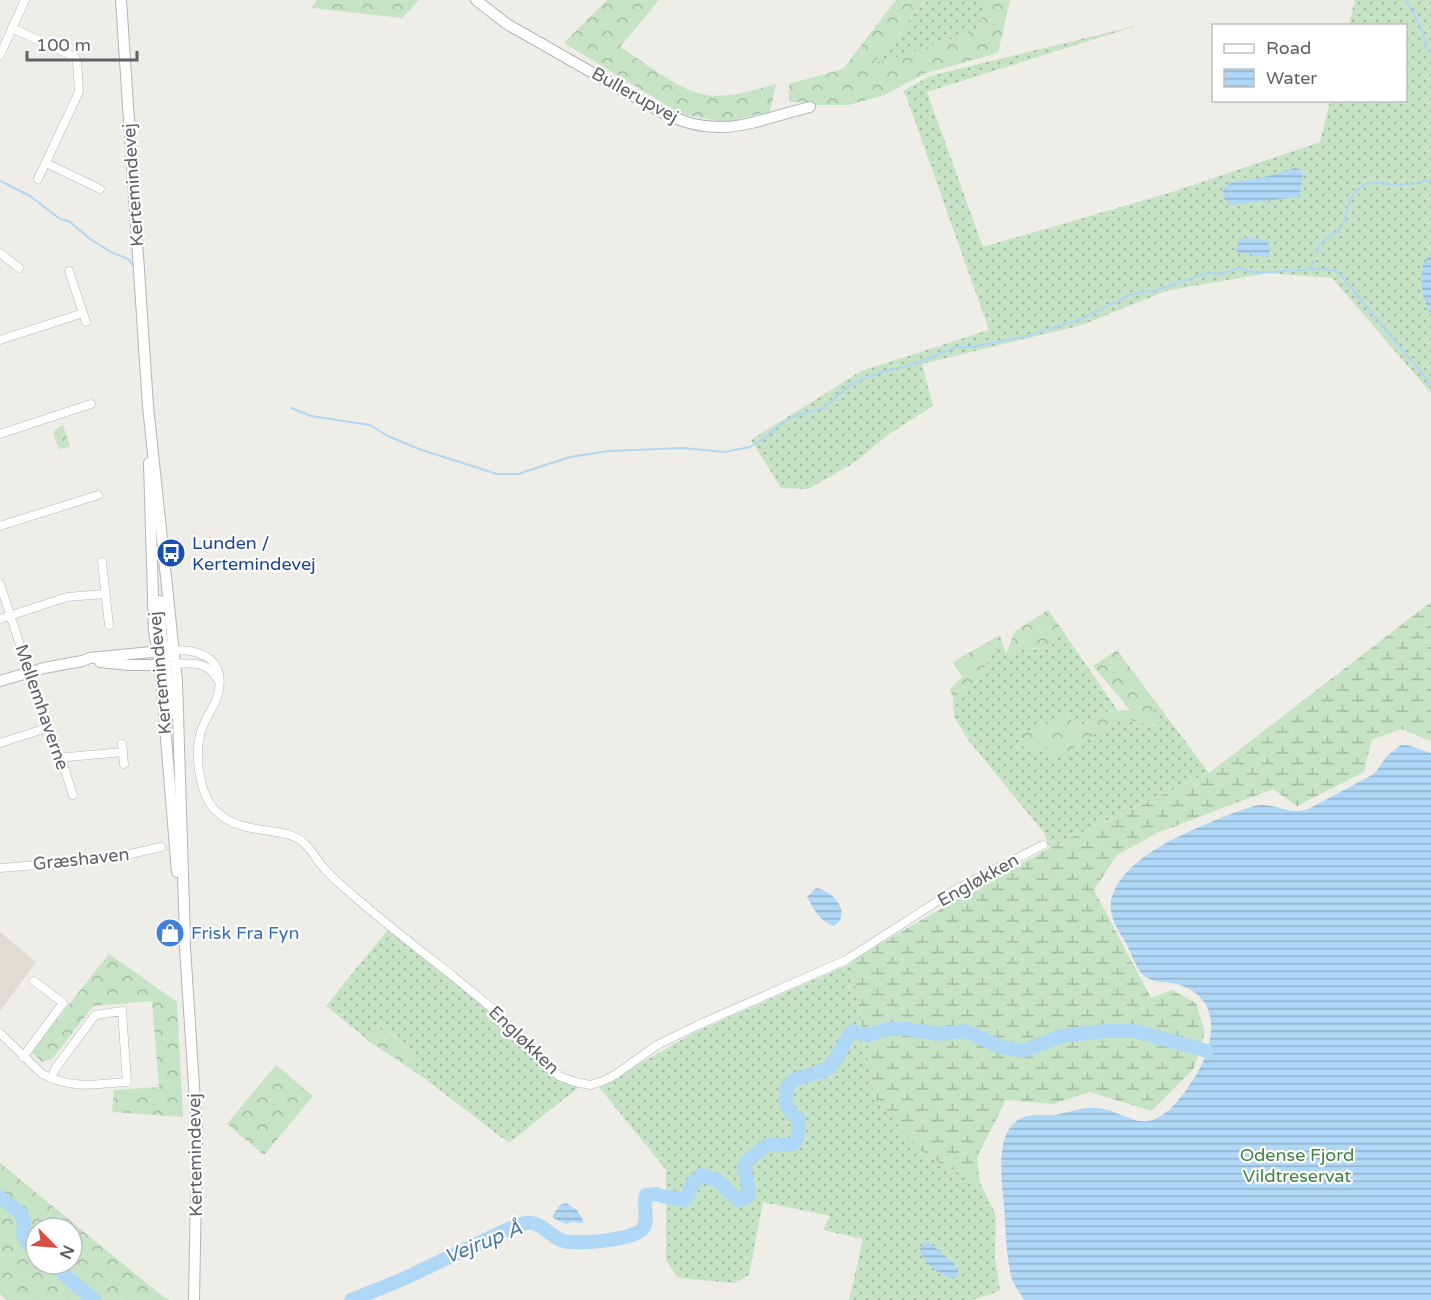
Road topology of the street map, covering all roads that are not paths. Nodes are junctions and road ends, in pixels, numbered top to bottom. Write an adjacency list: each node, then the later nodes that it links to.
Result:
1 (24, 0): 4 (street)
2 (121, 0): 17 (main road, Kertemindevej)
3 (476, 0): 6 (main road, Bullerupvej)
4 (12, 28): 5 (street); 7 (street)
5 (0, 55)
6 (810, 107)
7 (46, 163): 8 (street); 9 (street)
8 (38, 179)
9 (100, 189)
10 (0, 253): 11 (street)
11 (19, 268)
12 (69, 271): 13 (street)
13 (83, 313): 14 (street); 15 (street)
14 (86, 322)
15 (0, 340)
16 (91, 404): 18 (street)
17 (148, 405): 27 (main road, Kertemindevej); 27 (main road, Kertemindevej)
18 (0, 434)
19 (98, 495): 20 (street)
20 (0, 526)
21 (102, 562): 23 (street)
22 (0, 584): 24 (street, Mellemhaverne)
23 (105, 594): 24 (street); 26 (street)
24 (10, 615): 25 (street); 30 (street, Mellemhaverne)
25 (0, 619)
26 (108, 625)
27 (165, 651): 28 (main road); 29 (main road, Kertemindevej); 29 (main road, Kertemindevej); 32 (street)
28 (82, 661): 29 (main road); 30 (main road)
29 (166, 665): 32 (street); 41 (main road, Kertemindevej); 41 (main road, Kertemindevej)
30 (29, 672): 31 (main road); 33 (street, Mellemhaverne)
31 (0, 681)
32 (219, 687): 38 (street, Engløkken)
33 (47, 728): 34 (street); 35 (street, Mellemhaverne)
34 (0, 743)
35 (57, 758): 36 (street); 37 (street, Mellemhaverne)
36 (124, 764)
37 (73, 795)
38 (1043, 845)
39 (161, 848): 40 (street, Græshaven)
40 (0, 868)
41 (185, 939): 46 (main road, Kertemindevej)
42 (34, 981): 44 (street)
43 (0, 1033): 44 (street)
44 (23, 1057): 45 (street)
45 (51, 1078): 45 (street)
46 (194, 1300)

